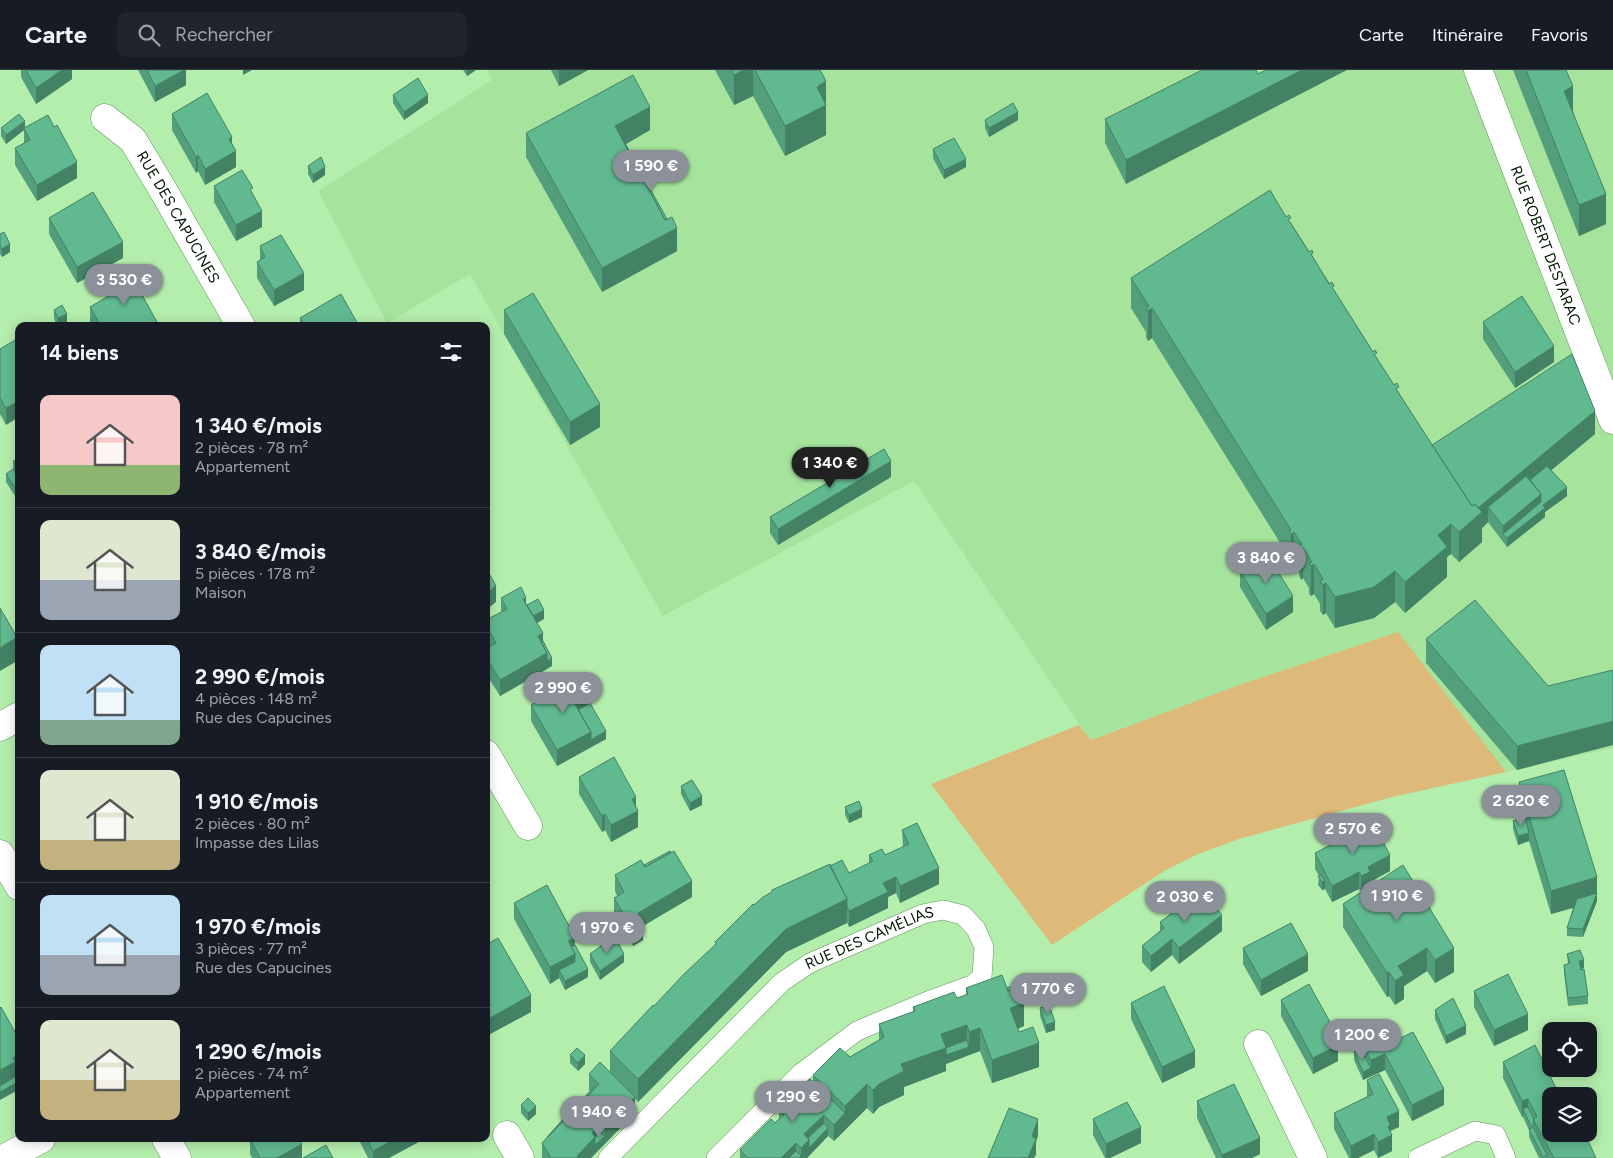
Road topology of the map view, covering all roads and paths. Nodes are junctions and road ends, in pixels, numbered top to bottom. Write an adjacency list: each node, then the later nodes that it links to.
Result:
1 (1478, 70): 4 (street, RUE ROBERT DESTARAC)
2 (105, 118): 3 (street, RUE DES CAPUCINES)
3 (239, 322)
4 (1613, 420)
5 (15, 718): 6 (street)
6 (0, 727)
7 (490, 761): 8 (street)
8 (528, 826)
9 (0, 854): 10 (street)
10 (15, 879)
11 (1258, 1044): 18 (street)
12 (35, 1142): 14 (street)
13 (168, 1142): 15 (street)
14 (5, 1158)
15 (177, 1158)
16 (608, 1158): 17 (lane, RUE DES CAMÉLIAS)
17 (716, 1158)
18 (1313, 1158)
19 (1418, 1158): 20 (lane)
20 (1506, 1158)

